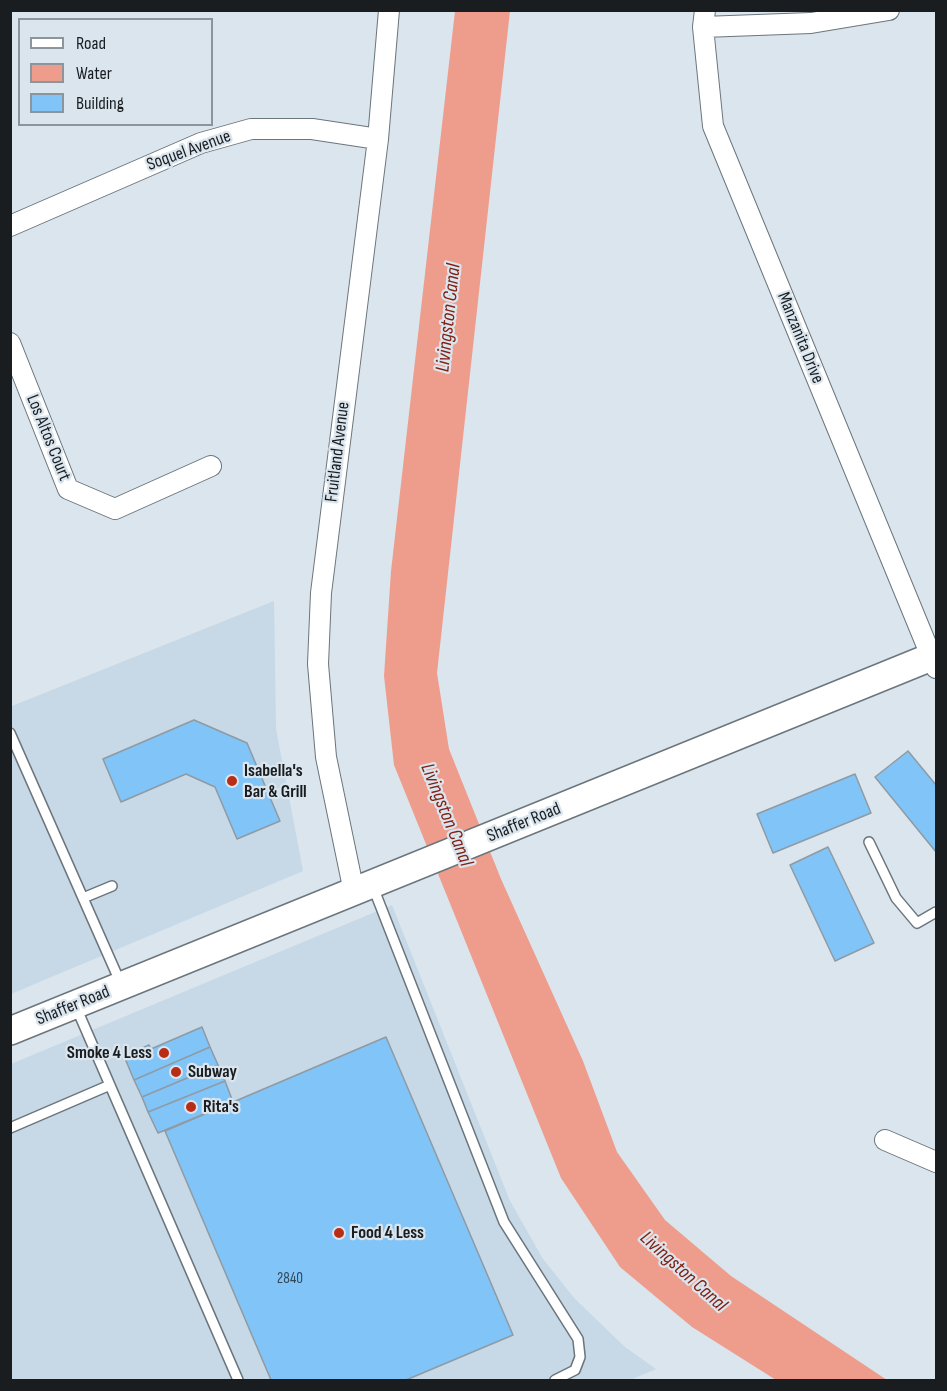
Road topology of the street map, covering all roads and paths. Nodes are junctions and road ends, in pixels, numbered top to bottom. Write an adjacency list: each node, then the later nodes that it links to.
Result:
1 (389, 10): 4 (street, Fruitland Avenue)
2 (889, 10): 3 (street)
3 (704, 19): 8 (street, Manzanita Drive)
4 (378, 139): 5 (street, Soquel Avenue); 12 (street, Fruitland Avenue)
5 (10, 226)
6 (10, 343): 7 (street, Los Altos Court)
7 (211, 466)
8 (935, 660): 12 (main road, Shaffer Road)
9 (10, 733): 13 (lane)
10 (869, 842): 14 (lane)
11 (112, 886): 13 (lane)
12 (363, 888): 15 (main road, Shaffer Road); 23 (lane)
13 (83, 898): 15 (lane)
14 (936, 912)
15 (122, 986): 16 (main road, Shaffer Road)
16 (75, 1005): 17 (main road, Shaffer Road); 18 (lane)
17 (10, 1031)
18 (110, 1085): 19 (lane); 22 (lane)
19 (10, 1128)
20 (885, 1140): 21 (street)
21 (936, 1162)
22 (238, 1380)
23 (555, 1380)

